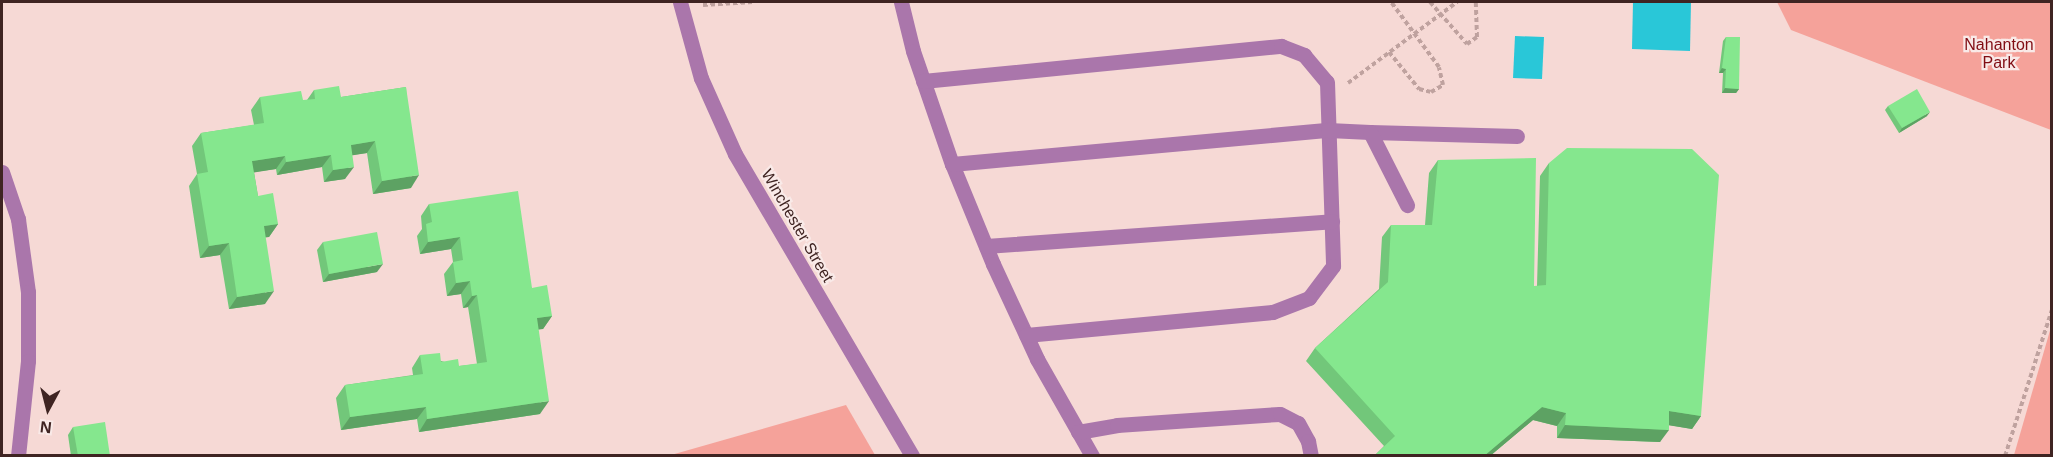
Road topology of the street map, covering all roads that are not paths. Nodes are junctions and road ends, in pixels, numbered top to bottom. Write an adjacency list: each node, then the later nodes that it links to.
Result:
1 (901, 2): 3 (street)
2 (680, 4): 15 (street, Winchester Street)
3 (923, 81): 4 (street); 7 (street)
4 (1328, 130): 5 (street); 7 (street); 10 (street)
5 (1370, 132): 6 (street); 9 (street)
6 (1517, 136)
7 (952, 164): 11 (street)
8 (2, 172): 14 (street)
9 (1407, 205)
10 (1332, 221): 11 (street); 12 (street)
11 (986, 246): 12 (street)
12 (1026, 335): 13 (street)
13 (1078, 432): 16 (street); 17 (street)
14 (18, 456)
15 (912, 456)
16 (1092, 456)
17 (1311, 456)

